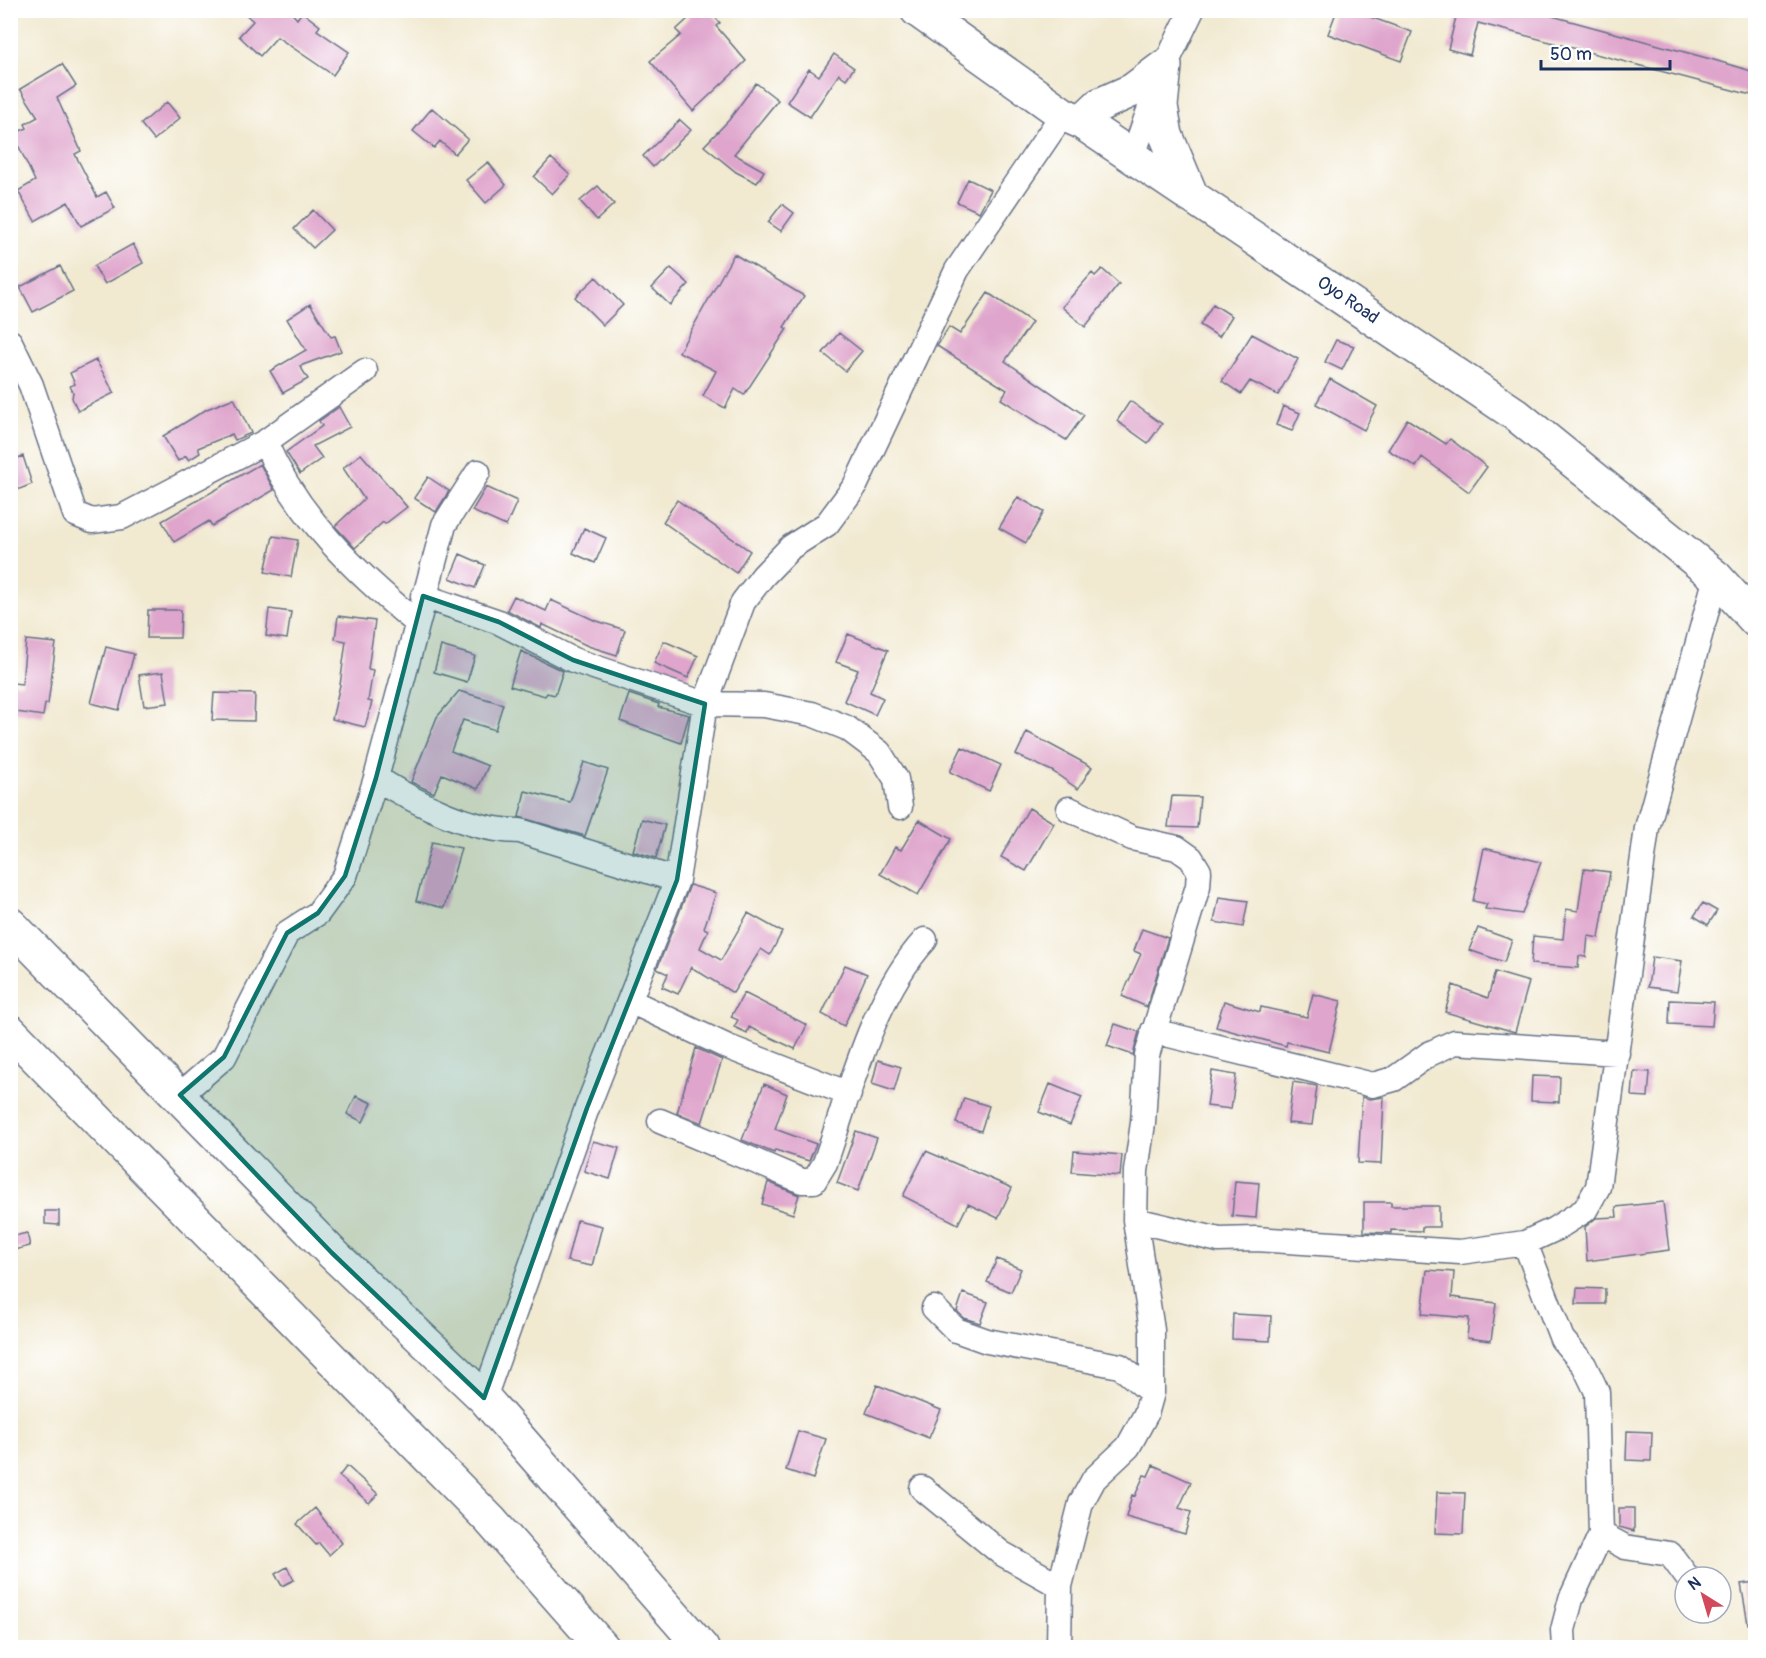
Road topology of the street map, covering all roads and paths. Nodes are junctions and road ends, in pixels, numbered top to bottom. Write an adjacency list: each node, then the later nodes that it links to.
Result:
1 (917, 10): 4 (highway, Oyo Road)
2 (1192, 10): 3 (street)
3 (1165, 66): 4 (highway); 5 (street); 6 (highway)
4 (1072, 118): 5 (highway, Oyo Road); 15 (street)
5 (1132, 158): 6 (highway, Oyo Road)
6 (1192, 197): 11 (highway, Oyo Road)
7 (10, 342): 9 (street)
8 (365, 371): 9 (street)
9 (265, 442): 14 (street)
10 (478, 472): 12 (street)
11 (1716, 577): 13 (highway, Oyo Road); 25 (street)
12 (423, 596): 14 (street); 15 (street)
13 (1755, 621)
14 (416, 622): 16 (street)
15 (705, 704): 17 (street); 19 (street)
16 (376, 778): 19 (street); 27 (street)
17 (900, 807)
18 (1069, 809): 24 (street)
19 (677, 880): 22 (street)
20 (10, 924): 27 (highway)
21 (925, 940): 26 (street)
22 (630, 1001): 26 (street); 33 (street)
23 (10, 1031): 38 (highway)
24 (1153, 1031): 25 (street); 29 (street)
25 (1617, 1053): 30 (street)
26 (849, 1094): 28 (street)
27 (180, 1095): 33 (highway)
28 (660, 1121)
29 (1135, 1220): 30 (street); 32 (street)
30 (1526, 1243): 35 (street)
31 (934, 1308): 32 (street)
32 (1152, 1393): 37 (street)
33 (484, 1398): 39 (highway)
34 (922, 1488): 37 (street)
35 (1600, 1534): 36 (street); 41 (street)
36 (1678, 1565)
37 (1060, 1586): 40 (street)
38 (603, 1647)
39 (702, 1647)
40 (1059, 1647)
41 (1564, 1647)

